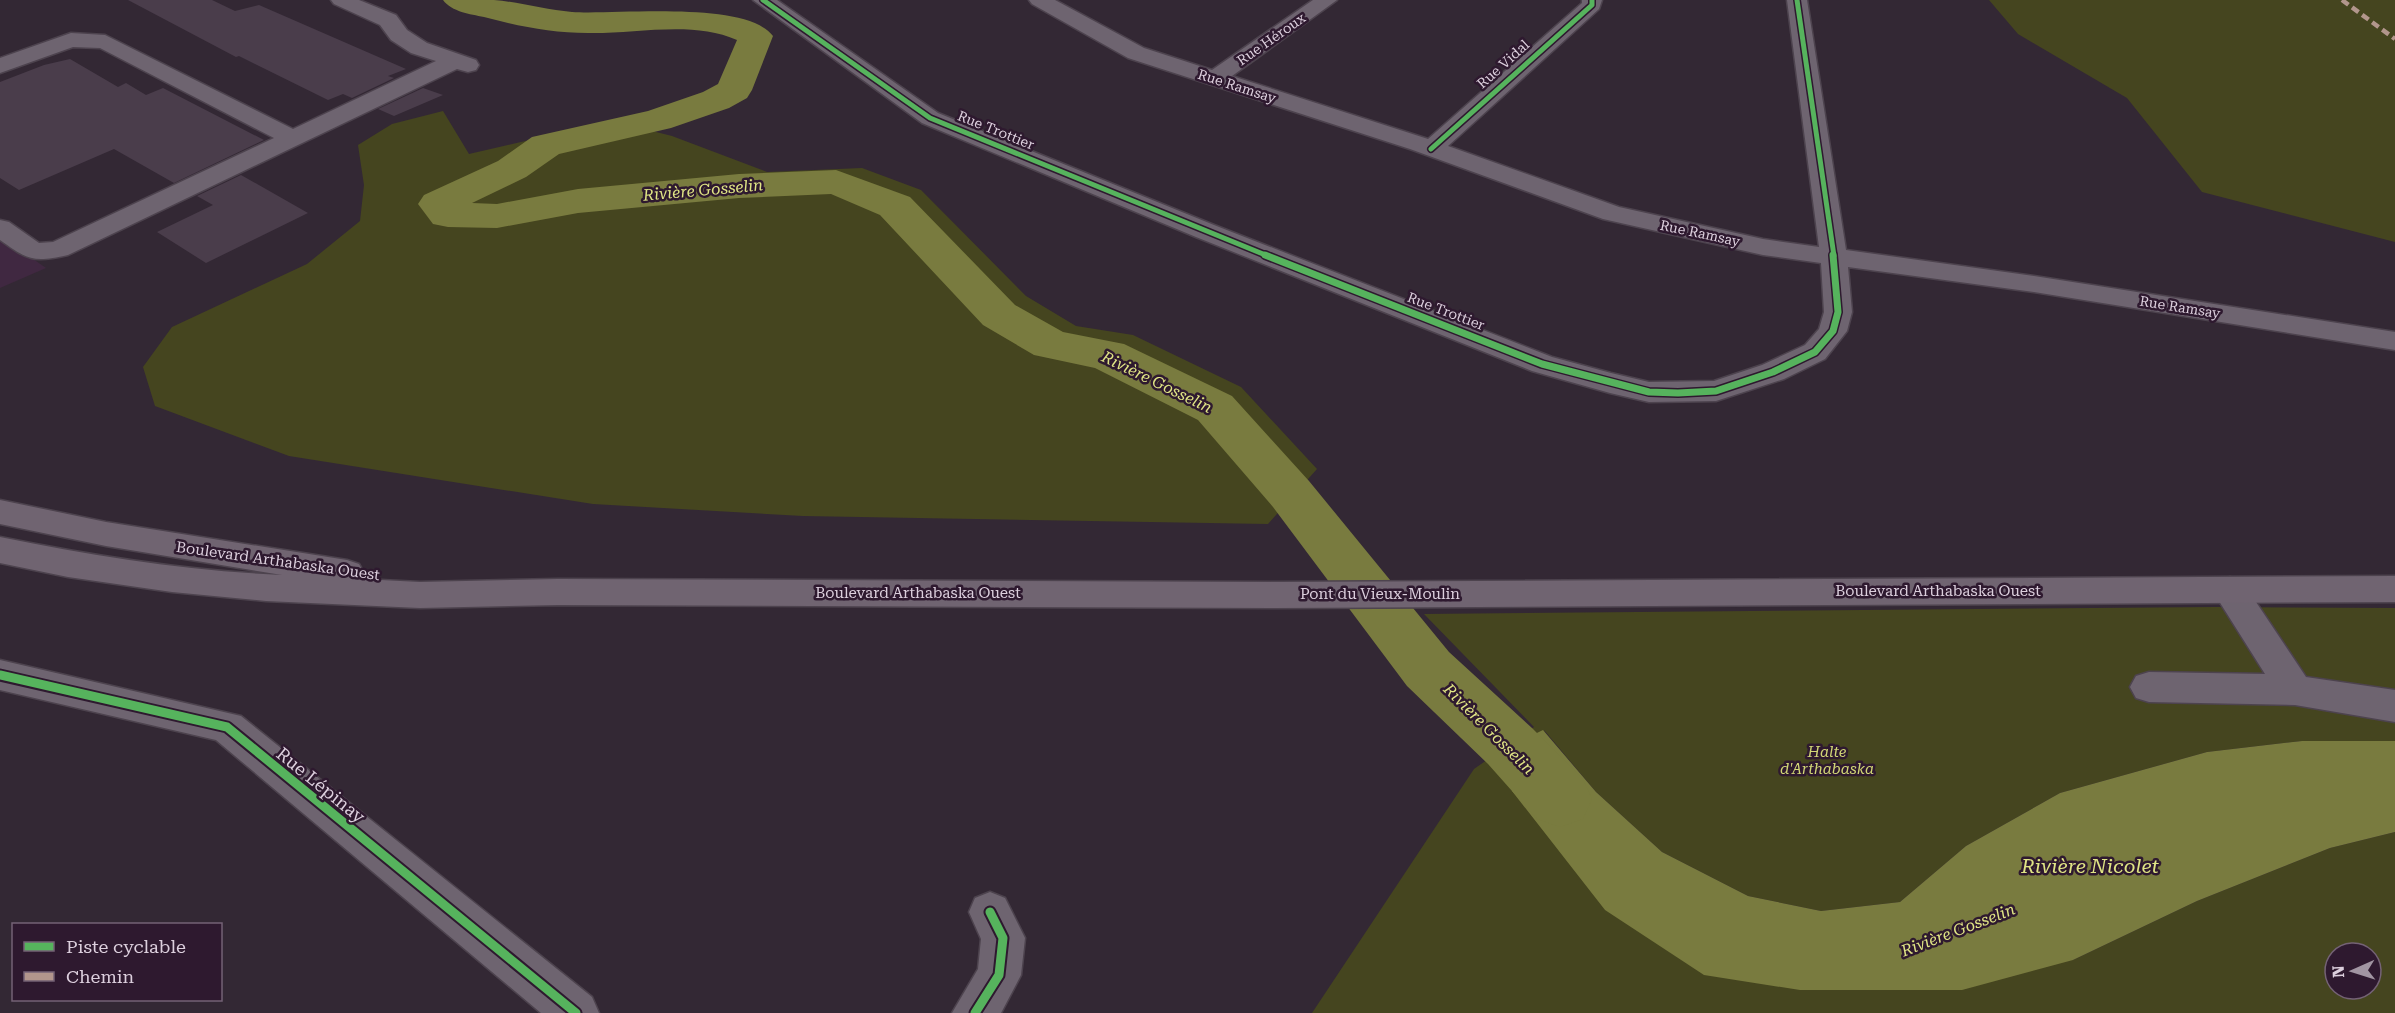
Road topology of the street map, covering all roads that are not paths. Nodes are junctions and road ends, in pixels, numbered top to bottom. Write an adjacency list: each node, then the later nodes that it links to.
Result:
1 (341, 0): 9 (street)
2 (1327, 0): 8 (street, Rue Héroux)
3 (1592, 0): 10 (street, Rue Vidal)
4 (1797, 0): 12 (street, Rue Trottier)
5 (777, 3): 12 (street, Rue Trottier)
6 (1060, 4): 8 (street, Rue Ramsay)
7 (0, 66): 9 (street)
8 (1215, 78): 10 (street, Rue Ramsay)
9 (294, 139): 11 (street)
10 (1431, 149): 12 (street, Rue Ramsay)
11 (0, 228)
12 (1834, 258): 13 (street, Rue Ramsay)
13 (2395, 340)
14 (0, 512): 18 (main road, Boulevard Arthabaska Ouest)
15 (0, 550): 18 (main road, Boulevard Arthabaska Ouest)
16 (2395, 589): 17 (main road, Boulevard Arthabaska Ouest)
17 (2230, 590): 19 (main road, Boulevard Arthabaska Ouest); 23 (street)
18 (558, 592): 20 (main road, Boulevard Arthabaska Ouest)
19 (1482, 593): 20 (main road, Pont du Vieux-Moulin)
20 (1278, 595)
21 (0, 675): 26 (street, Rue Lépinay)
22 (2149, 687): 23 (street)
23 (2295, 690): 24 (street)
24 (2395, 706)
25 (990, 912): 27 (street)
26 (576, 1013)
27 (975, 1013)

